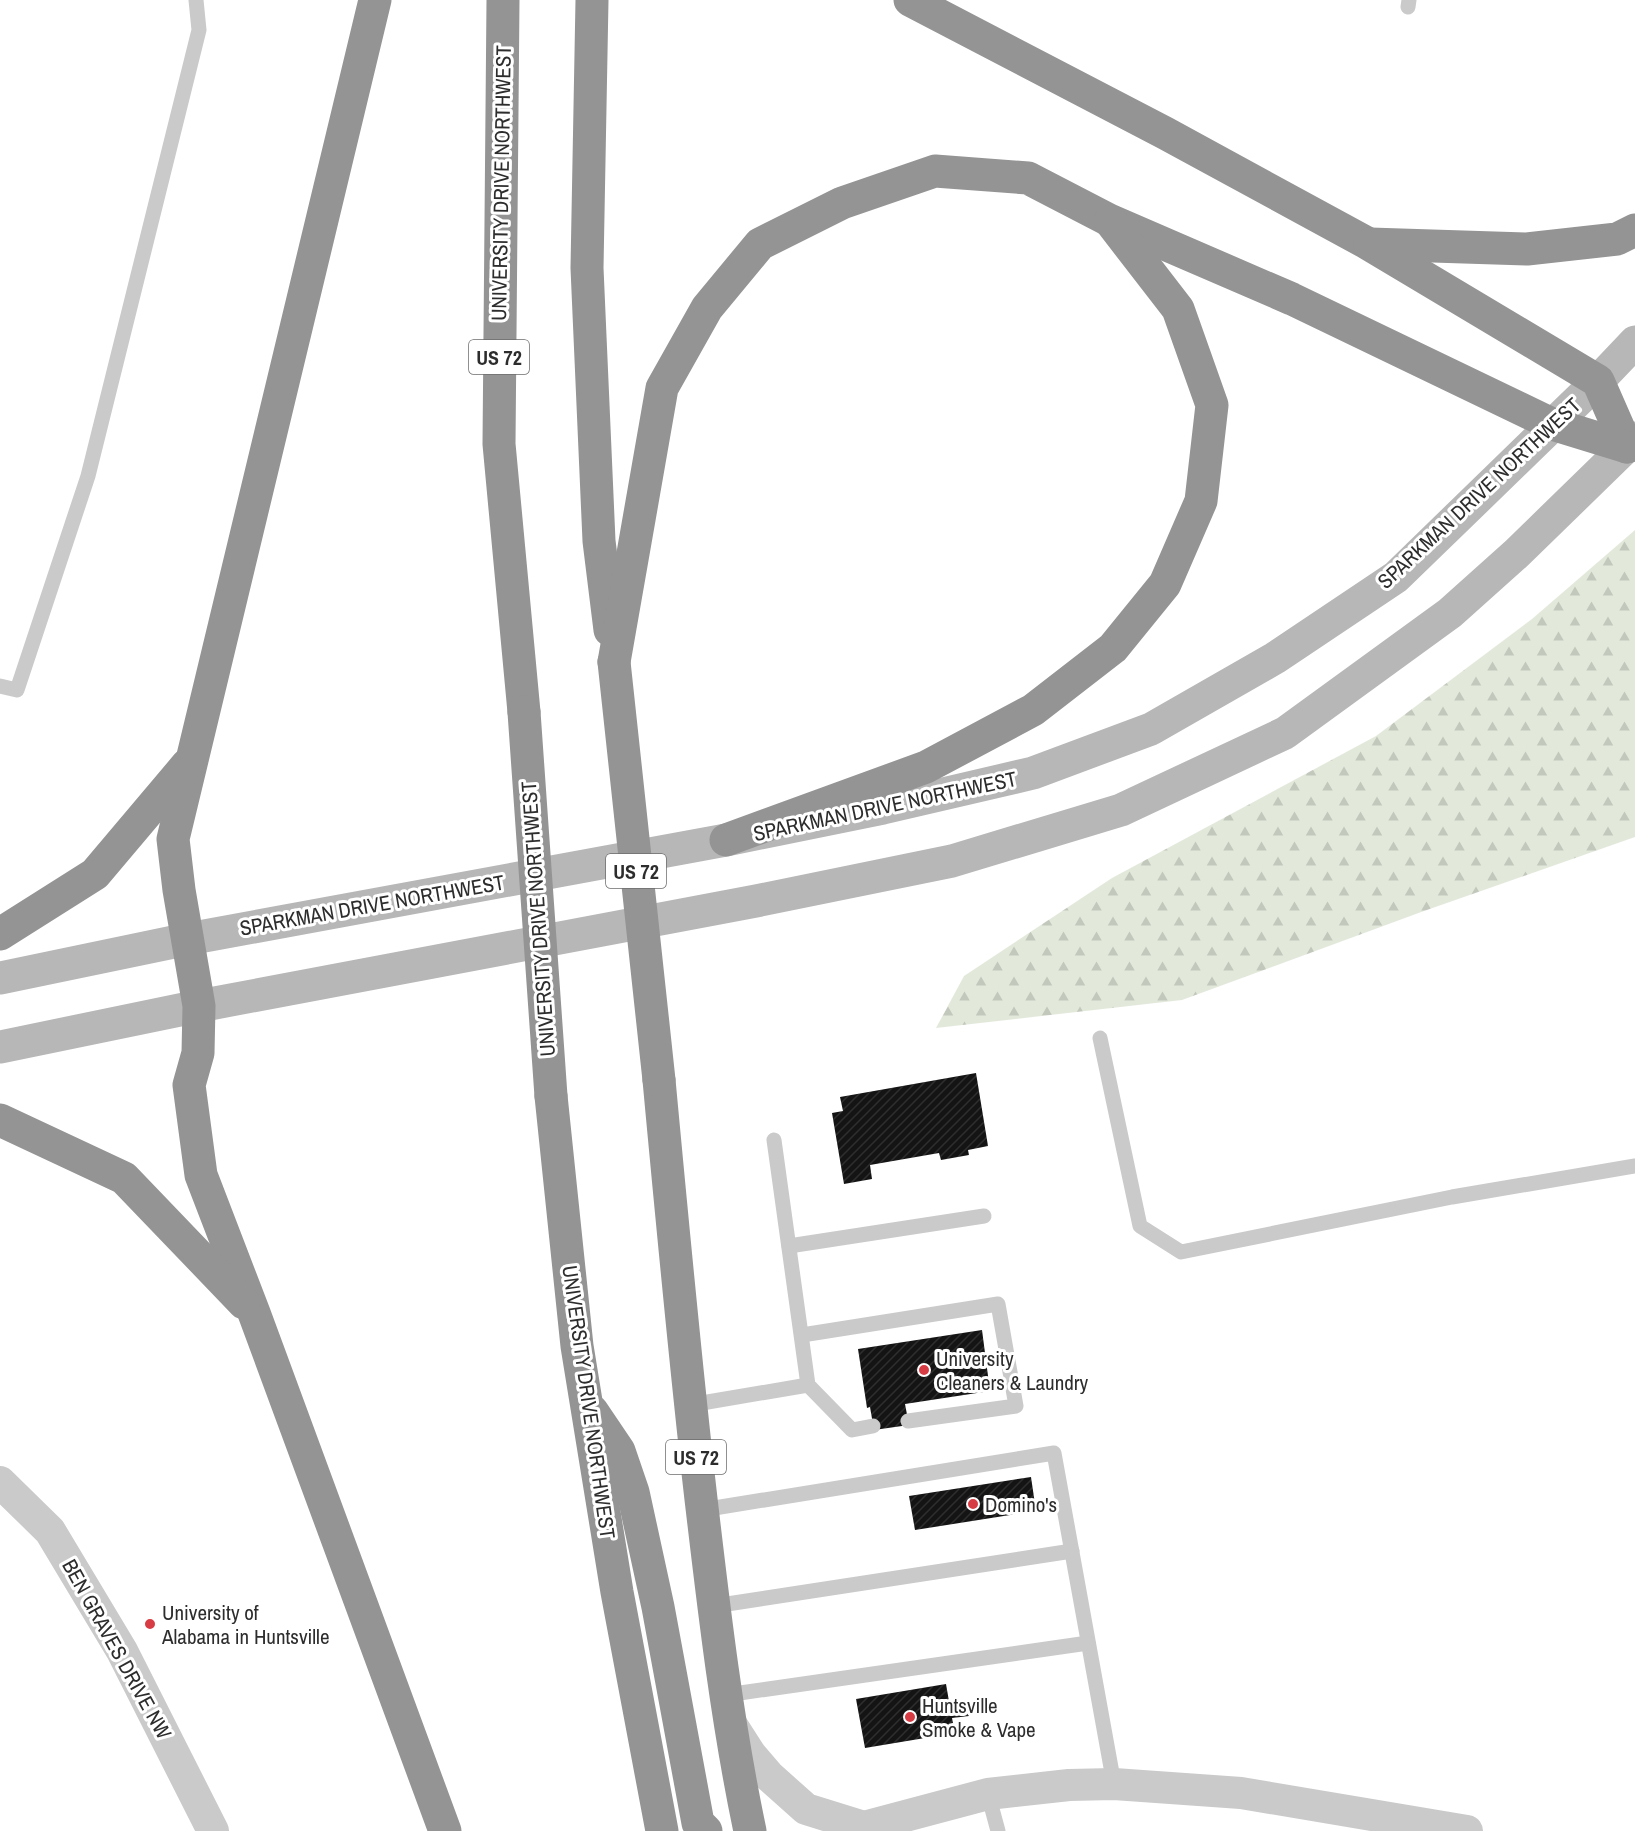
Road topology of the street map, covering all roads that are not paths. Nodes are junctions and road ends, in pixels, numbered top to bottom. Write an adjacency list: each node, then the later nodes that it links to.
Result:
1 (196, 0): 14 (lane)
2 (375, 0): 15 (highway)
3 (503, 0): 31 (highway, UNIVERSITY DRIVE NORTHWEST / US 72, bridge)
4 (592, 0): 13 (highway, US 72)
5 (909, 0): 8 (highway)
6 (1109, 220): 11 (highway); 13 (highway); 16 (highway)
7 (1635, 230): 8 (highway)
8 (1367, 243): 10 (highway)
9 (1635, 342): 10 (main road, SPARKMAN DRIVE NORTHWEST)
10 (1598, 381): 11 (main road, SPARKMAN DRIVE NORTHWEST); 12 (highway)
11 (1552, 424): 12 (highway); 16 (main road, SPARKMAN DRIVE NORTHWEST)
12 (1631, 442): 20 (main road)
13 (614, 662): 32 (highway, US 72, bridge)
14 (0, 686)
15 (192, 759): 17 (highway); 18 (highway)
16 (726, 840): 18 (main road, SPARKMAN DRIVE NORTHWEST)
17 (0, 934)
18 (188, 939): 19 (main road, SPARKMAN DRIVE NORTHWEST); 20 (highway)
19 (0, 978)
20 (199, 1006): 22 (main road); 28 (highway)
21 (1100, 1038): 25 (lane)
22 (0, 1047)
23 (0, 1120): 28 (highway)
24 (774, 1140): 27 (lane)
25 (1635, 1166)
26 (984, 1216): 27 (lane)
27 (789, 1246): 29 (lane)
28 (254, 1313): 45 (highway)
29 (802, 1335): 30 (lane); 33 (lane)
30 (808, 1385): 32 (lane); 34 (lane)
31 (586, 1402): 46 (highway, UNIVERSITY DRIVE NORTHWEST / US 72); 47 (highway, US 72)
32 (690, 1405): 36 (highway, US 72)
33 (908, 1421)
34 (873, 1426)
35 (0, 1482): 44 (street, BEN GRAVES DRIVE NW)
36 (702, 1510): 37 (lane); 38 (highway, US 72)
37 (1072, 1551): 38 (lane); 39 (lane)
38 (714, 1606): 40 (highway, US 72)
39 (1088, 1642): 40 (lane); 41 (lane)
40 (728, 1709): 43 (street); 48 (highway, US 72)
41 (1114, 1784): 42 (street); 50 (street)
42 (988, 1794): 43 (street); 49 (lane)
43 (859, 1829)
44 (213, 1831)
45 (445, 1831)
46 (662, 1831)
47 (706, 1831)
48 (750, 1831)
49 (998, 1831)
50 (1467, 1831)

